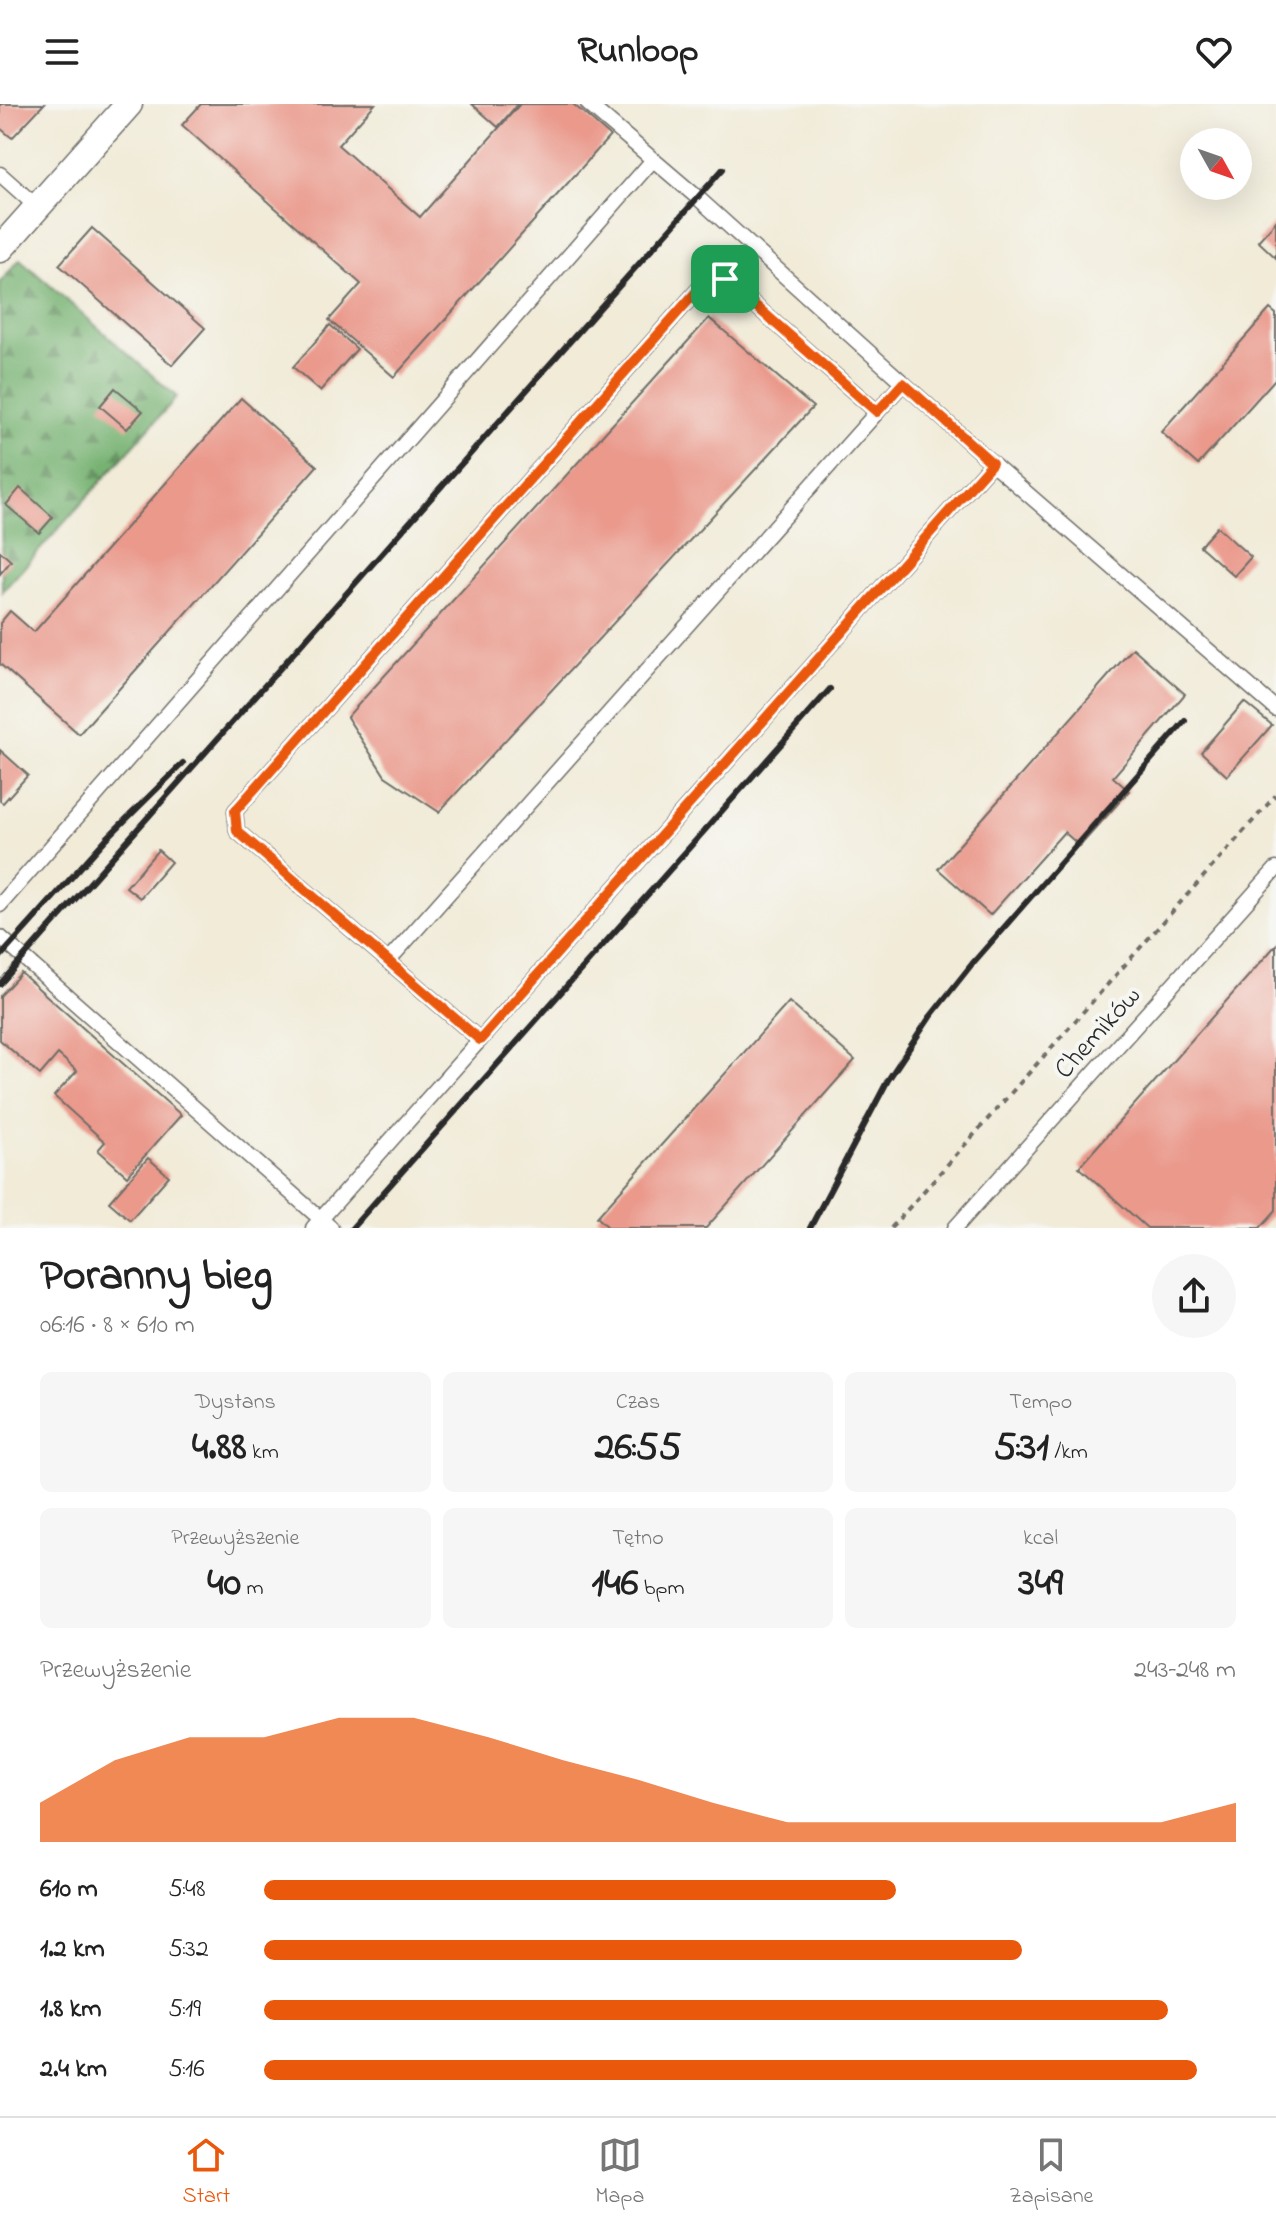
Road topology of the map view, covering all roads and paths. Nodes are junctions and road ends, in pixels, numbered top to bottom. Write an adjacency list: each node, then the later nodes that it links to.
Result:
1 (129, 104): 5 (street)
2 (588, 104): 3 (lane)
3 (652, 161): 7 (lane); 13 (lane)
4 (0, 174): 5 (lane)
5 (37, 207): 6 (street)
6 (0, 249)
7 (903, 383): 8 (lane); 9 (lane)
8 (877, 412): 15 (lane); 15 (lane)
9 (992, 463): 10 (lane); 16 (lane)
10 (1276, 709)
11 (1276, 795): 18 (path)
12 (1276, 869): 19 (lane, Chemików)
13 (0, 905)
14 (0, 937): 17 (lane)
15 (388, 961): 16 (lane)
16 (480, 1040): 17 (lane)
17 (322, 1225)
18 (891, 1228)
19 (955, 1228)

